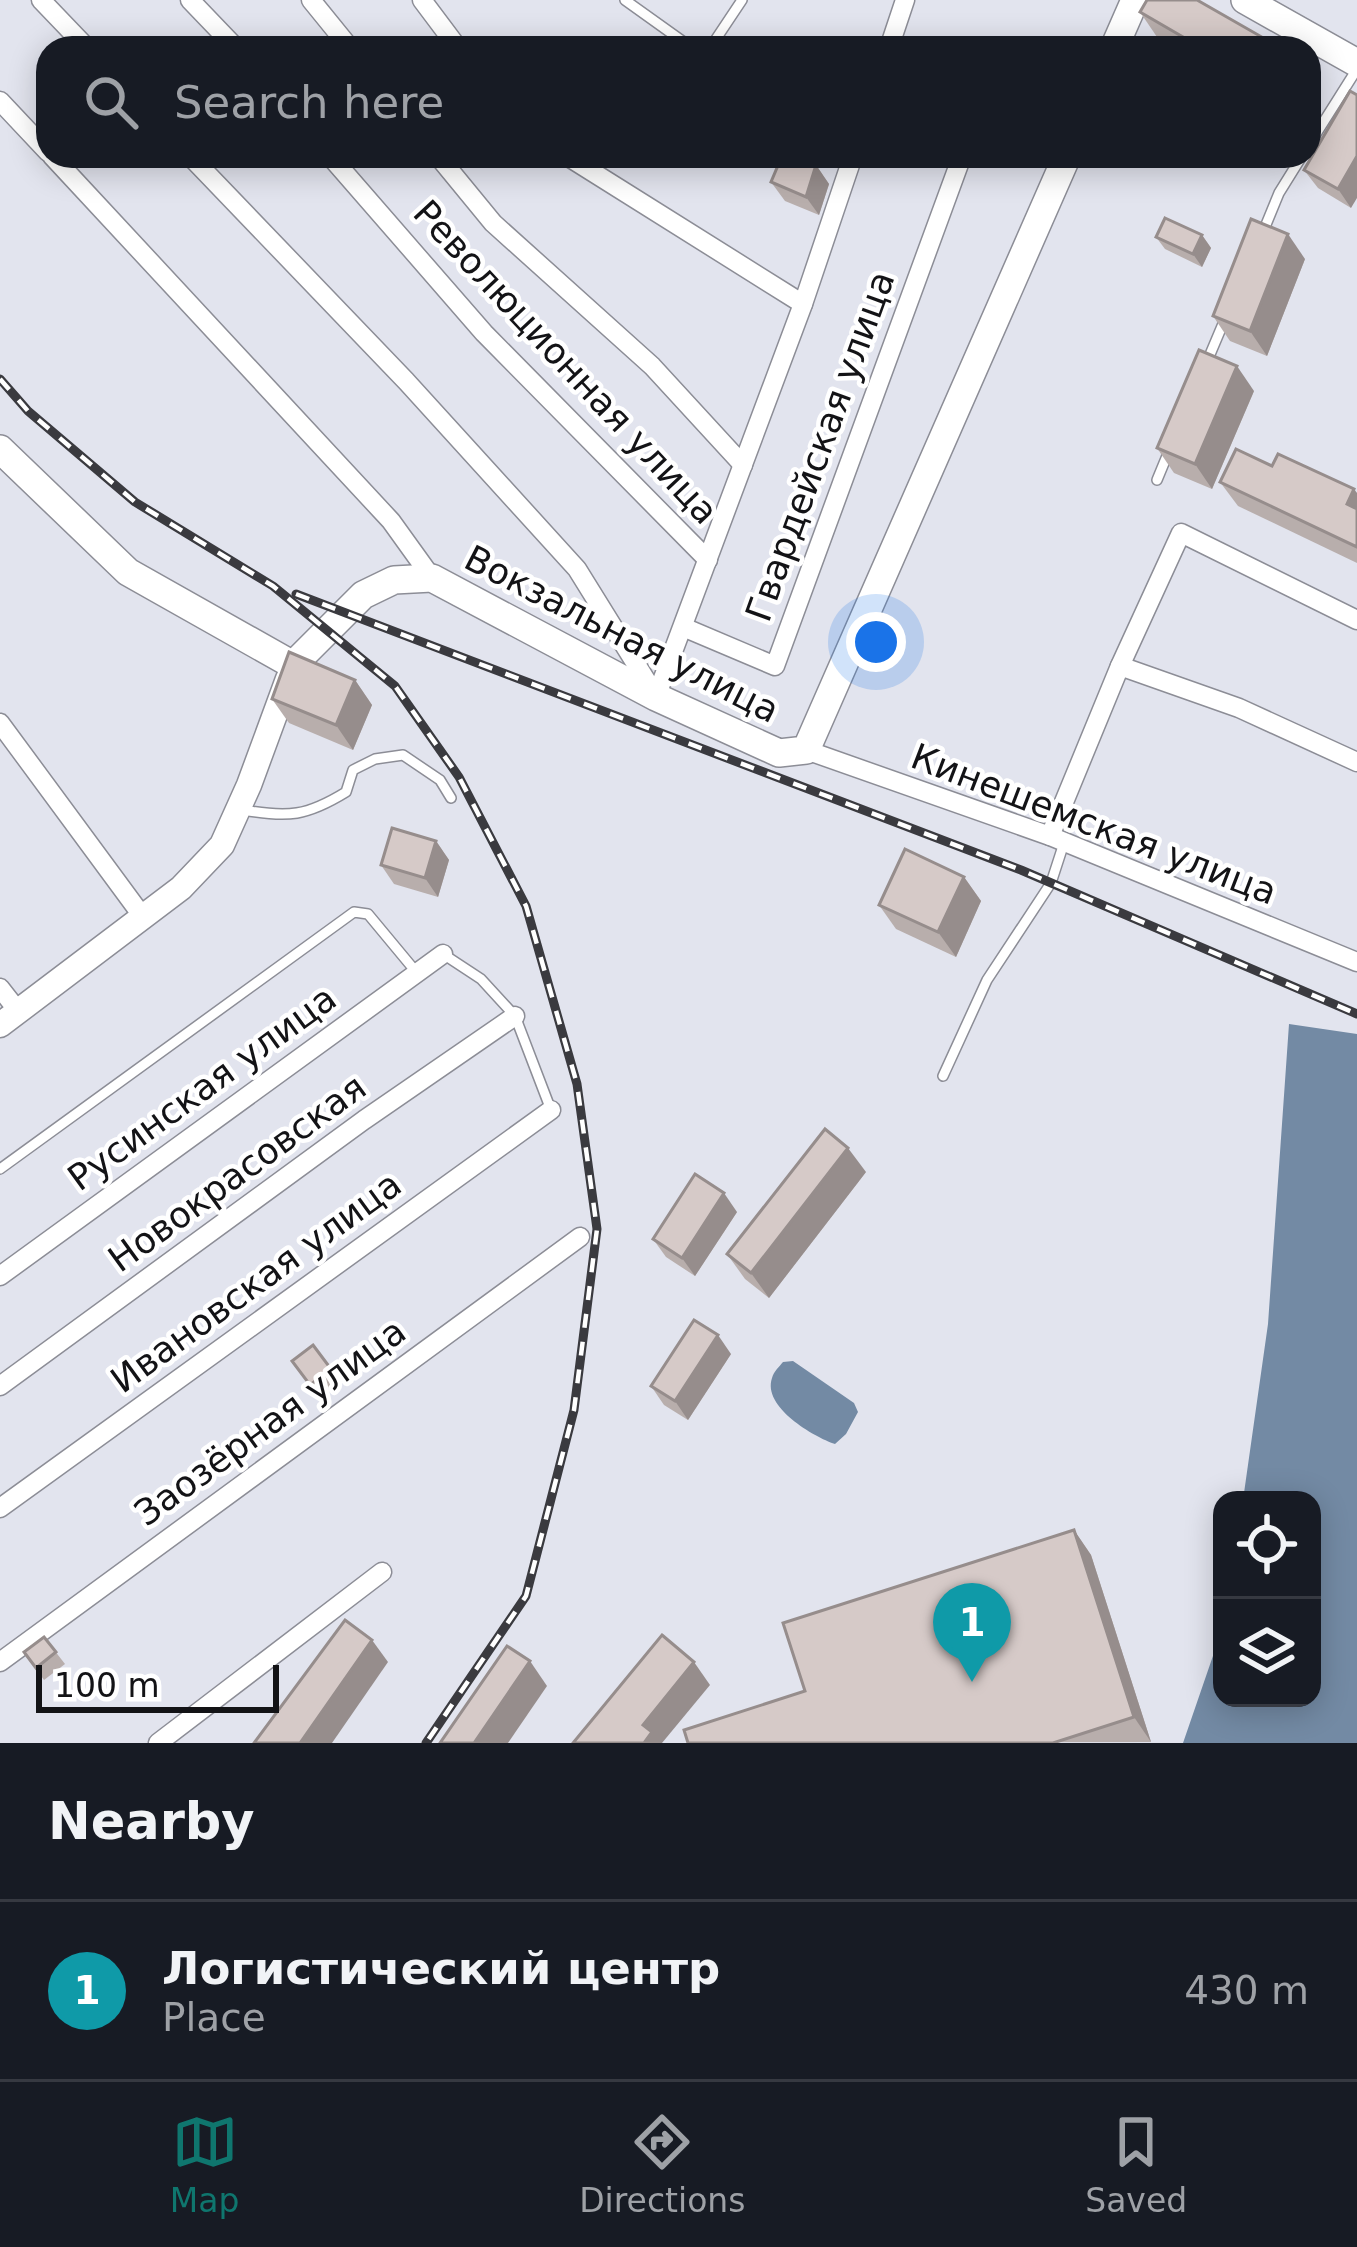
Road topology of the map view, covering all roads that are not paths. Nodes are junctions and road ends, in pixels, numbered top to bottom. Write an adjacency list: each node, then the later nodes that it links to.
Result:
1 (41, 0): 10 (street)
2 (190, 0): 11 (street)
3 (310, 0): 12 (street)
4 (422, 0): 13 (street)
5 (625, 0): 14 (lane)
6 (742, 0): 15 (lane)
7 (904, 0): 16 (street)
8 (1135, 0): 17 (main road)
9 (1245, 0): 18 (main road)
10 (76, 36)
11 (224, 36)
12 (340, 36)
13 (449, 36)
14 (675, 36)
15 (718, 36)
16 (894, 36)
17 (1119, 36)
18 (1306, 36)
19 (1321, 45): 20 (main road)
20 (1357, 66): 22 (lane)
21 (0, 101): 23 (street)
22 (1321, 125)
23 (36, 139)
24 (63, 168): 42 (street)
25 (202, 168): 47 (street)
26 (340, 168): 41 (street, Революционная улица)
27 (448, 168): 39 (street)
28 (586, 168): 35 (street)
29 (849, 168): 35 (street)
30 (958, 168): 44 (street, Гвардейская улица)
31 (1061, 168): 49 (main road, Вокзальная улица)
32 (1295, 168): 33 (lane)
33 (1260, 237)
34 (1232, 303): 36 (lane)
35 (803, 304): 39 (street)
36 (1204, 369)
37 (1176, 436): 40 (lane)
38 (0, 448): 45 (main road)
39 (743, 465): 41 (street)
40 (1157, 480)
41 (708, 560): 44 (street)
42 (432, 578): 45 (main road, Вокзальная улица); 47 (main road, Вокзальная улица)
43 (1357, 620): 46 (street)
44 (682, 627): 47 (street)
45 (293, 665): 52 (street)
46 (1120, 666): 50 (street); 53 (street)
47 (656, 697): 49 (main road, Вокзальная улица)
48 (0, 723): 54 (street)
49 (806, 750): 53 (street, Кинешемская улица)
50 (1357, 762)
51 (451, 798): 52 (lane)
52 (238, 809): 54 (street)
53 (1058, 839): 56 (street, Кинешемская улица); 61 (lane)
54 (143, 917): 60 (street)
55 (443, 954): 57 (street, Русинская улица); 59 (lane)
56 (1357, 962)
57 (418, 973): 63 (lane); 65 (street, Русинская улица)
58 (0, 988): 60 (street)
59 (515, 1016): 62 (lane); 66 (street, Новокрасовская)
60 (9, 1018)
61 (943, 1076)
62 (551, 1110): 67 (street, Ивановская улица)
63 (0, 1169)
64 (580, 1237): 69 (street, Заозёрная улица)
65 (0, 1276)
66 (0, 1386)
67 (0, 1508)
68 (382, 1572): 70 (street)
69 (0, 1662)
70 (158, 1743)

